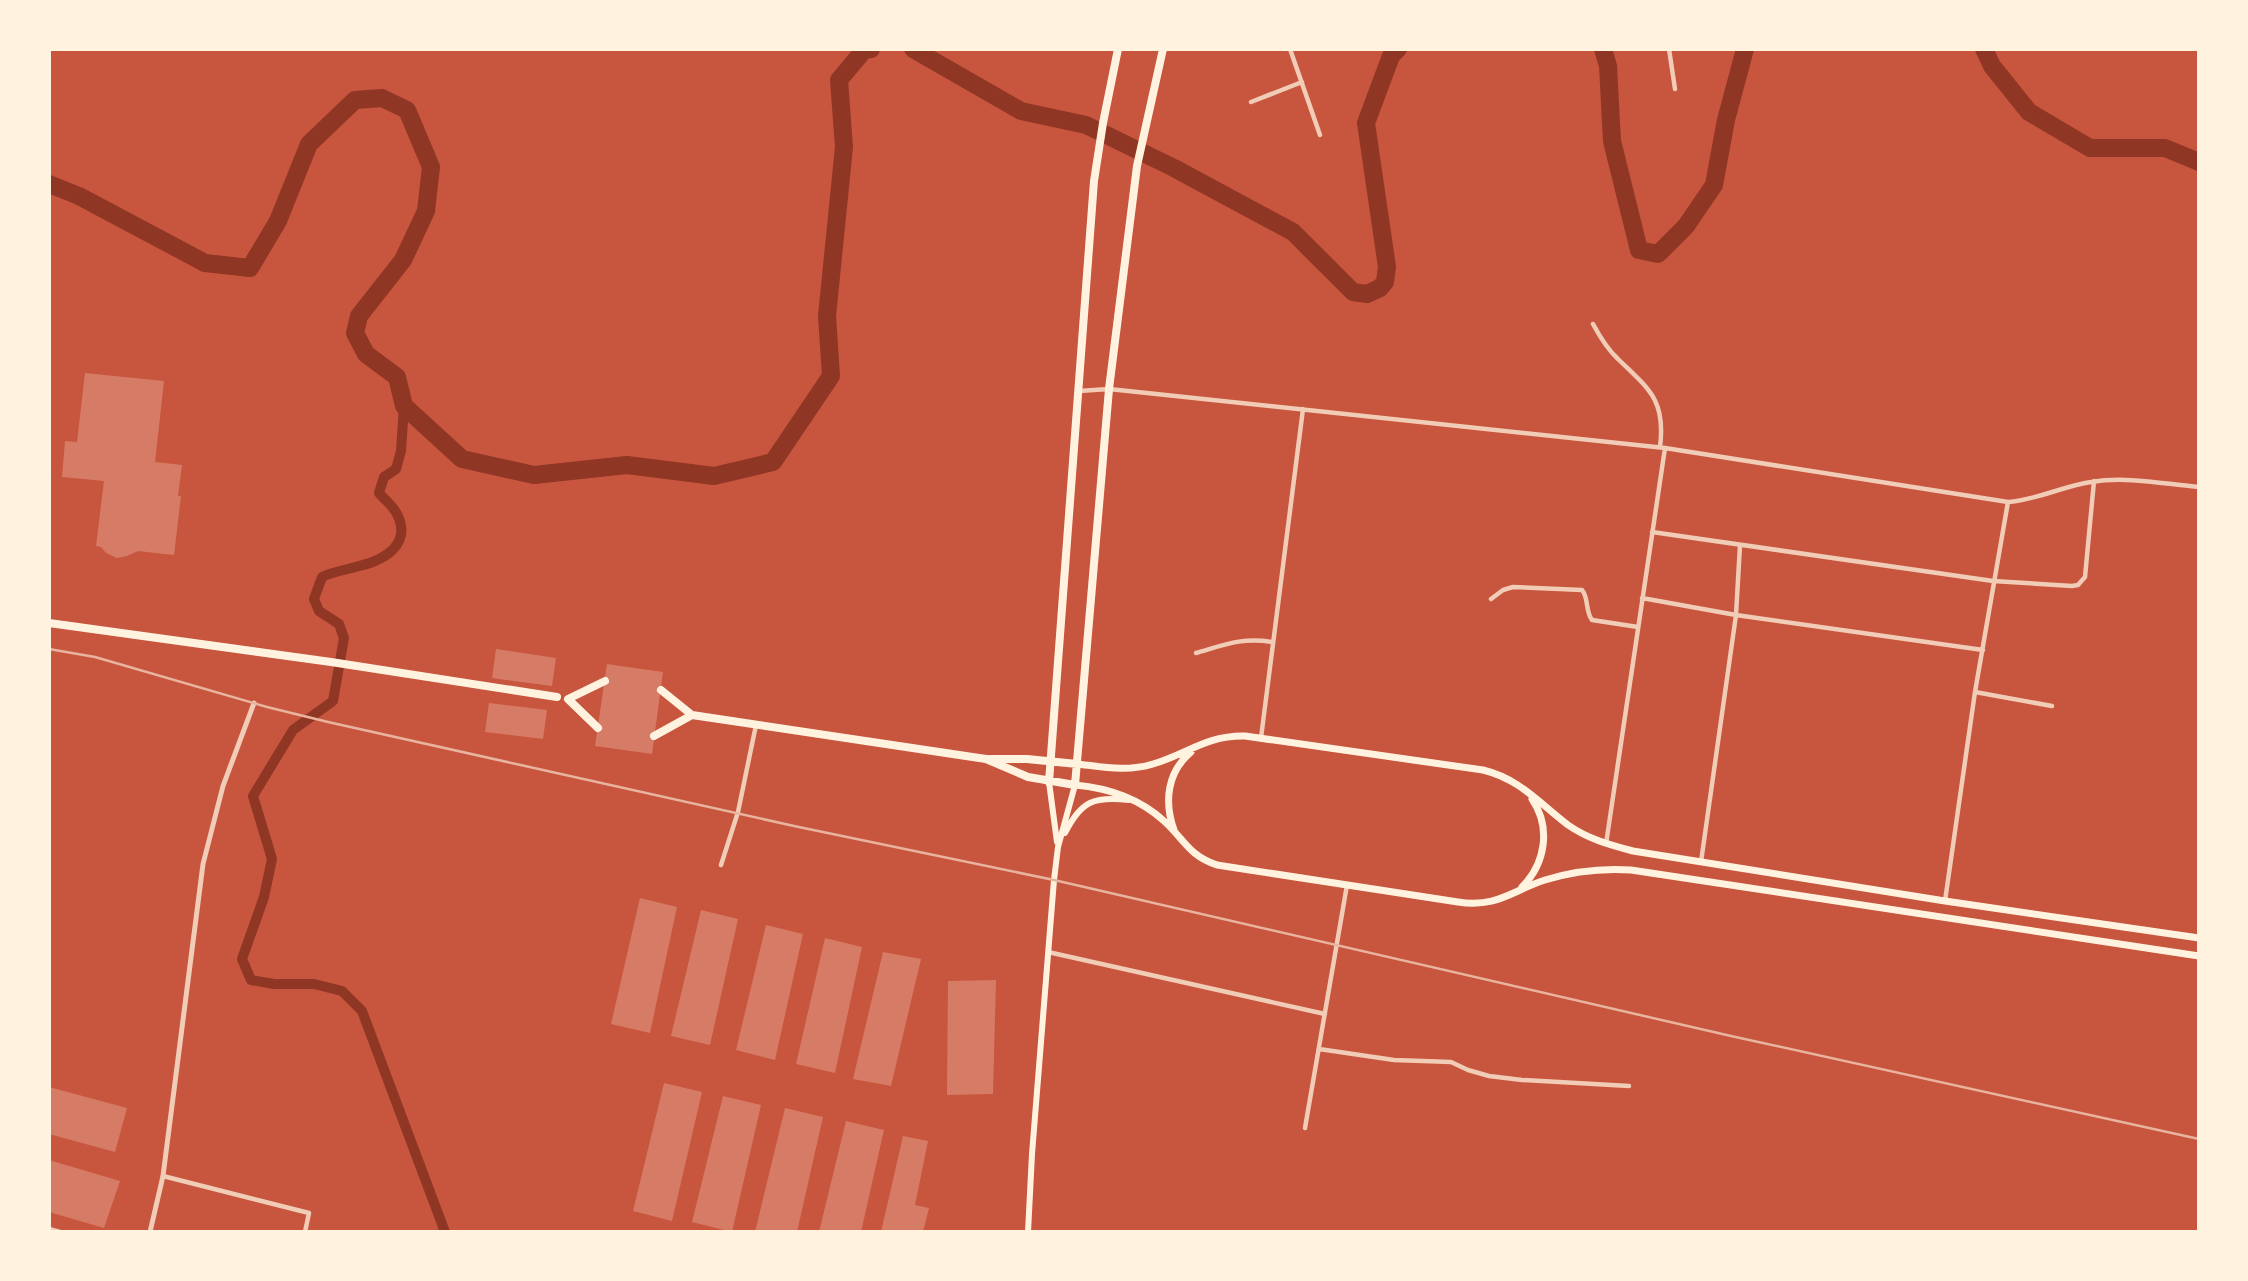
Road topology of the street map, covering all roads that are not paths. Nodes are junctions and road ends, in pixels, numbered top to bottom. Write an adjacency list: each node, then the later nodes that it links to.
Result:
1 (1118, 49): 11 (highway)
2 (1163, 49): 10 (highway)
3 (1290, 49): 5 (street)
4 (1669, 49): 6 (street)
5 (1302, 82): 7 (street); 8 (street)
6 (1675, 89)
7 (1251, 102)
8 (1320, 135)
9 (1593, 324): 13 (street)
10 (1109, 389): 11 (street); 12 (street); 42 (highway)
11 (1079, 391): 41 (highway)
12 (1303, 409): 13 (street); 25 (street)
13 (1662, 448): 16 (street); 17 (street)
14 (2094, 481): 15 (street); 16 (street); 19 (street)
15 (2199, 487)
16 (2008, 502): 19 (street)
17 (1652, 532): 18 (street); 21 (street)
18 (1740, 545): 19 (street); 22 (street)
19 (1993, 581): 26 (street)
20 (1491, 598): 24 (street)
21 (1642, 598): 22 (street); 24 (street)
22 (1736, 615): 26 (street); 50 (street)
23 (49, 623): 31 (highway)
24 (1638, 627): 48 (street)
25 (1272, 642): 27 (street); 38 (street)
26 (1983, 650): 30 (street)
27 (1196, 653)
28 (604, 681): 36 (highway)
29 (661, 690): 34 (highway)
30 (1975, 692): 33 (street); 54 (street)
31 (556, 697)
32 (254, 703): 62 (street)
33 (2052, 706)
34 (692, 715): 35 (highway); 37 (highway)
35 (757, 724): 40 (highway); 51 (street)
36 (598, 728)
37 (654, 736)
38 (1261, 738): 39 (main road); 45 (main road)
39 (1198, 746): 42 (main road); 47 (main road)
40 (986, 759): 41 (highway); 43 (highway)
41 (1051, 761): 42 (highway); 43 (highway)
42 (1077, 764): 44 (highway)
43 (1049, 782): 44 (highway); 49 (main road)
44 (1075, 785): 46 (main road); 49 (main road)
45 (1523, 788): 48 (main road); 53 (main road)
46 (1137, 802): 47 (main road); 49 (main road)
47 (1176, 834): 52 (main road)
48 (1606, 845): 50 (main road)
49 (1058, 847): 56 (main road)
50 (1701, 862): 54 (main road)
51 (721, 864)
52 (1347, 885): 53 (main road); 58 (street)
53 (1515, 893): 57 (main road)
54 (1945, 901): 55 (main road)
55 (2199, 938)
56 (1048, 952): 58 (street); 67 (main road)
57 (2199, 956)
58 (1325, 1014): 59 (street)
59 (1319, 1049): 60 (street); 61 (street)
60 (1629, 1086)
61 (1305, 1128)
62 (163, 1176): 65 (street); 66 (street)
63 (49, 1228): 64 (street)
64 (60, 1232)
65 (150, 1232)
66 (305, 1232)
67 (1028, 1232)

